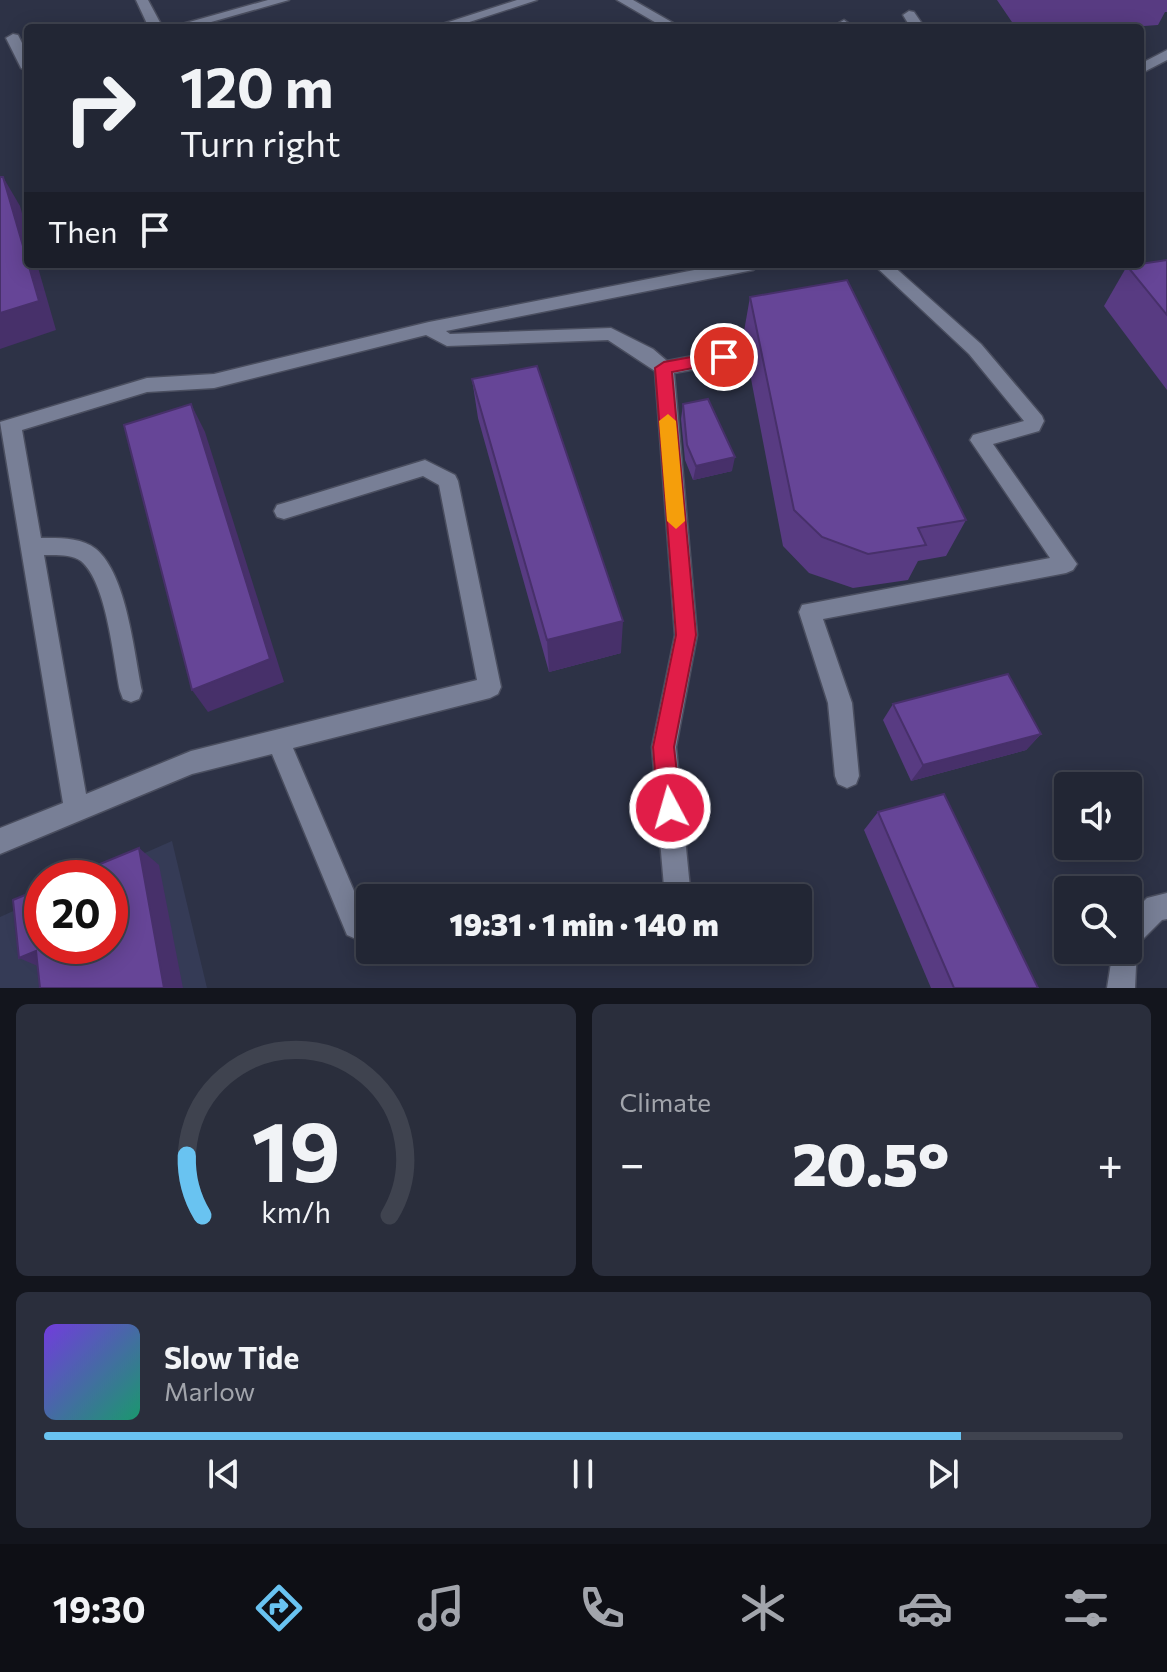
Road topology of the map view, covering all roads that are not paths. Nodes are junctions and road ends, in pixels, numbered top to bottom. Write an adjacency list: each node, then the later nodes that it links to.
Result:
1 (142, 0): 6 (street)
2 (283, 0): 7 (street)
3 (531, 0): 8 (street)
4 (623, 0): 9 (street)
5 (909, 15): 10 (street)
6 (154, 24)
7 (190, 24)
8 (450, 24)
9 (668, 24)
10 (915, 24)
11 (13, 38): 13 (street)
12 (1167, 54): 14 (street)
13 (24, 60)
14 (1144, 68)
15 (733, 268): 17 (street)
16 (885, 268): 25 (street)
17 (429, 328): 19 (street); 20 (street)
18 (724, 357): 19 (street)
19 (664, 368): 28 (street)
20 (6, 427): 22 (street)
21 (284, 511): 24 (street)
22 (33, 546): 23 (street); 26 (street)
23 (131, 691)
24 (278, 740): 26 (street); 31 (street)
25 (847, 776)
26 (77, 810): 27 (street)
27 (0, 841)
28 (677, 884)
29 (1167, 906): 30 (street)
30 (1142, 922)
31 (356, 926)
32 (1124, 964): 33 (street)
33 (1121, 988)

